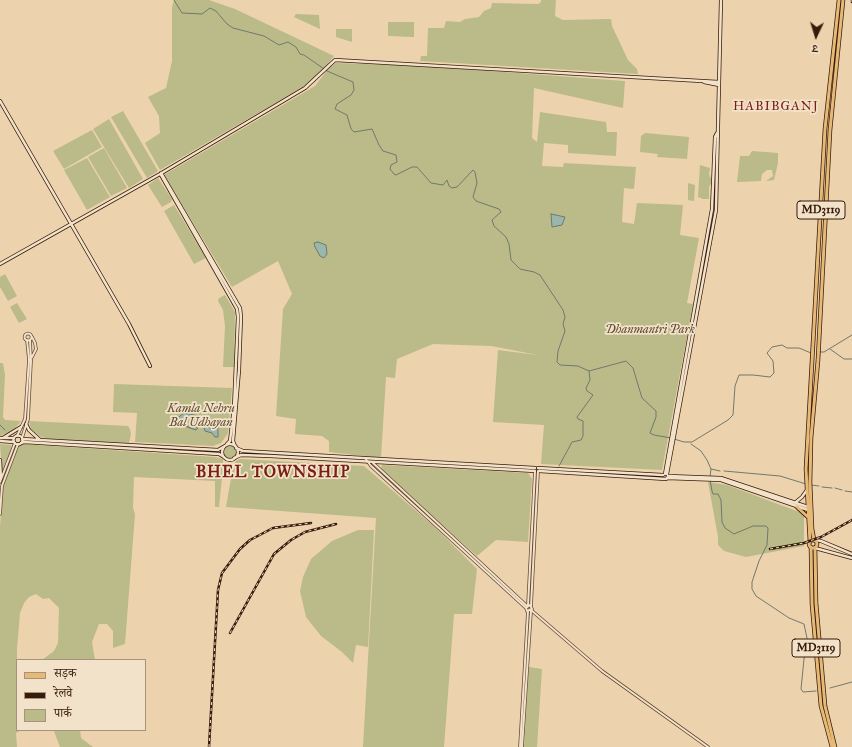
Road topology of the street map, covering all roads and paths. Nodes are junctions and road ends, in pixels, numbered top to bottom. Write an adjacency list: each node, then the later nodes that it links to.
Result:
1 (721, 0): 6 (main road)
2 (839, 0): 4 (main road, MD3119)
3 (844, 0): 5 (main road, MD3119)
4 (836, 27): 5 (main road); 39 (main road, MD3119)
5 (840, 28): 39 (main road, MD3119)
6 (719, 84): 8 (main road); 36 (main road)
7 (0, 101): 9 (main road)
8 (161, 173): 9 (main road); 18 (main road)
9 (71, 224): 10 (main road); 15 (main road)
10 (0, 264)
11 (32, 337): 12 (street); 13 (street); 14 (street)
12 (27, 340): 13 (street); 17 (street)
13 (30, 340): 14 (street)
14 (31, 358): 16 (street)
15 (150, 366)
16 (26, 424): 21 (street); 22 (main road)
17 (21, 426): 19 (street); 20 (main road)
18 (233, 426): 25 (main road); 26 (main road)
19 (16, 437): 20 (main road); 21 (main road); 24 (main road)
20 (1, 438)
21 (22, 439): 22 (main road); 24 (main road)
22 (41, 440): 25 (main road)
23 (0, 441): 24 (main road)
24 (17, 443): 27 (main road); 38 (street); 44 (street)
25 (226, 445): 26 (main road); 27 (main road)
26 (236, 447): 28 (main road); 29 (main road)
27 (224, 456): 28 (main road)
28 (234, 458): 32 (main road)
29 (364, 458): 30 (main road); 32 (street)
30 (369, 458): 33 (street); 34 (main road)
31 (0, 460): 38 (main road)
32 (367, 461): 33 (main road); 51 (street)
33 (371, 461): 34 (main road); 51 (street)
34 (395, 461): 35 (main road)
35 (537, 470): 36 (main road); 51 (street)
36 (666, 476): 37 (main road)
37 (713, 479): 41 (main road); 42 (main road)
38 (1, 481)
39 (808, 482): 40 (main road, MD3119)
40 (808, 489): 41 (main road); 43 (main road, MD3119)
41 (795, 502): 43 (main road)
42 (797, 507): 43 (main road); 45 (main road)
43 (809, 509): 45 (main road, MD3119); 46 (main road, MD3119)
44 (0, 514)
45 (808, 517): 47 (main road, MD3119)
46 (815, 540): 47 (main road); 48 (main road); 49 (main road)
47 (810, 542): 48 (main road)
48 (813, 548): 50 (main road); 55 (main road, MD3119); 56 (main road, MD3119)
49 (852, 554)
50 (852, 558)
51 (528, 606): 52 (street); 52 (street)
52 (530, 611): 53 (street); 54 (street)
53 (521, 747)
54 (708, 747)
55 (832, 747)
56 (835, 747)

